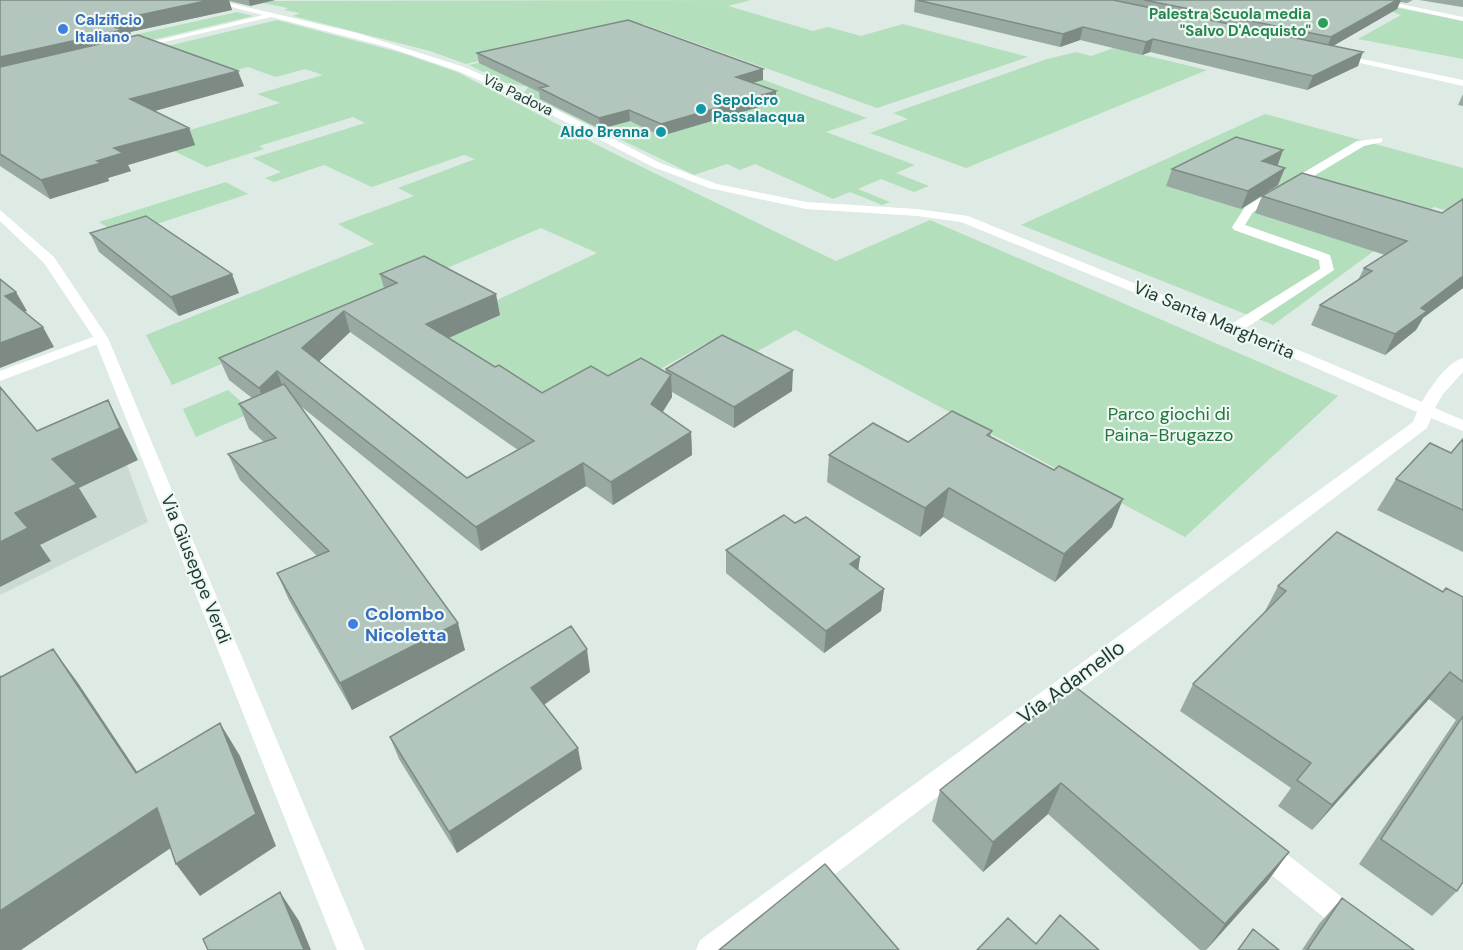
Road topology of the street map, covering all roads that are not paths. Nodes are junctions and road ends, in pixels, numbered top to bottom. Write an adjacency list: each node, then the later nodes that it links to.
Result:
1 (208, 0): 3 (street, Via Padova)
2 (1371, 0): 4 (street)
3 (273, 15): 5 (street); 10 (street, Via Padova)
4 (1463, 19)
5 (126, 49)
6 (1331, 54): 7 (street)
7 (1463, 82)
8 (1378, 140): 11 (street)
9 (0, 214): 12 (street, Via Giuseppe Verdi)
10 (964, 219): 11 (street, Via Santa Margherita)
11 (1235, 328): 15 (street, Via Santa Margherita)
12 (101, 338): 14 (street); 18 (street, Via Giuseppe Verdi)
13 (1463, 363): 15 (street, Via Adamello)
14 (0, 376)
15 (1425, 410): 16 (street, Via Santa Margherita); 19 (street, Via Adamello)
16 (1463, 426)
17 (1238, 831): 20 (street)
18 (351, 950)
19 (710, 950)
20 (1387, 950)

